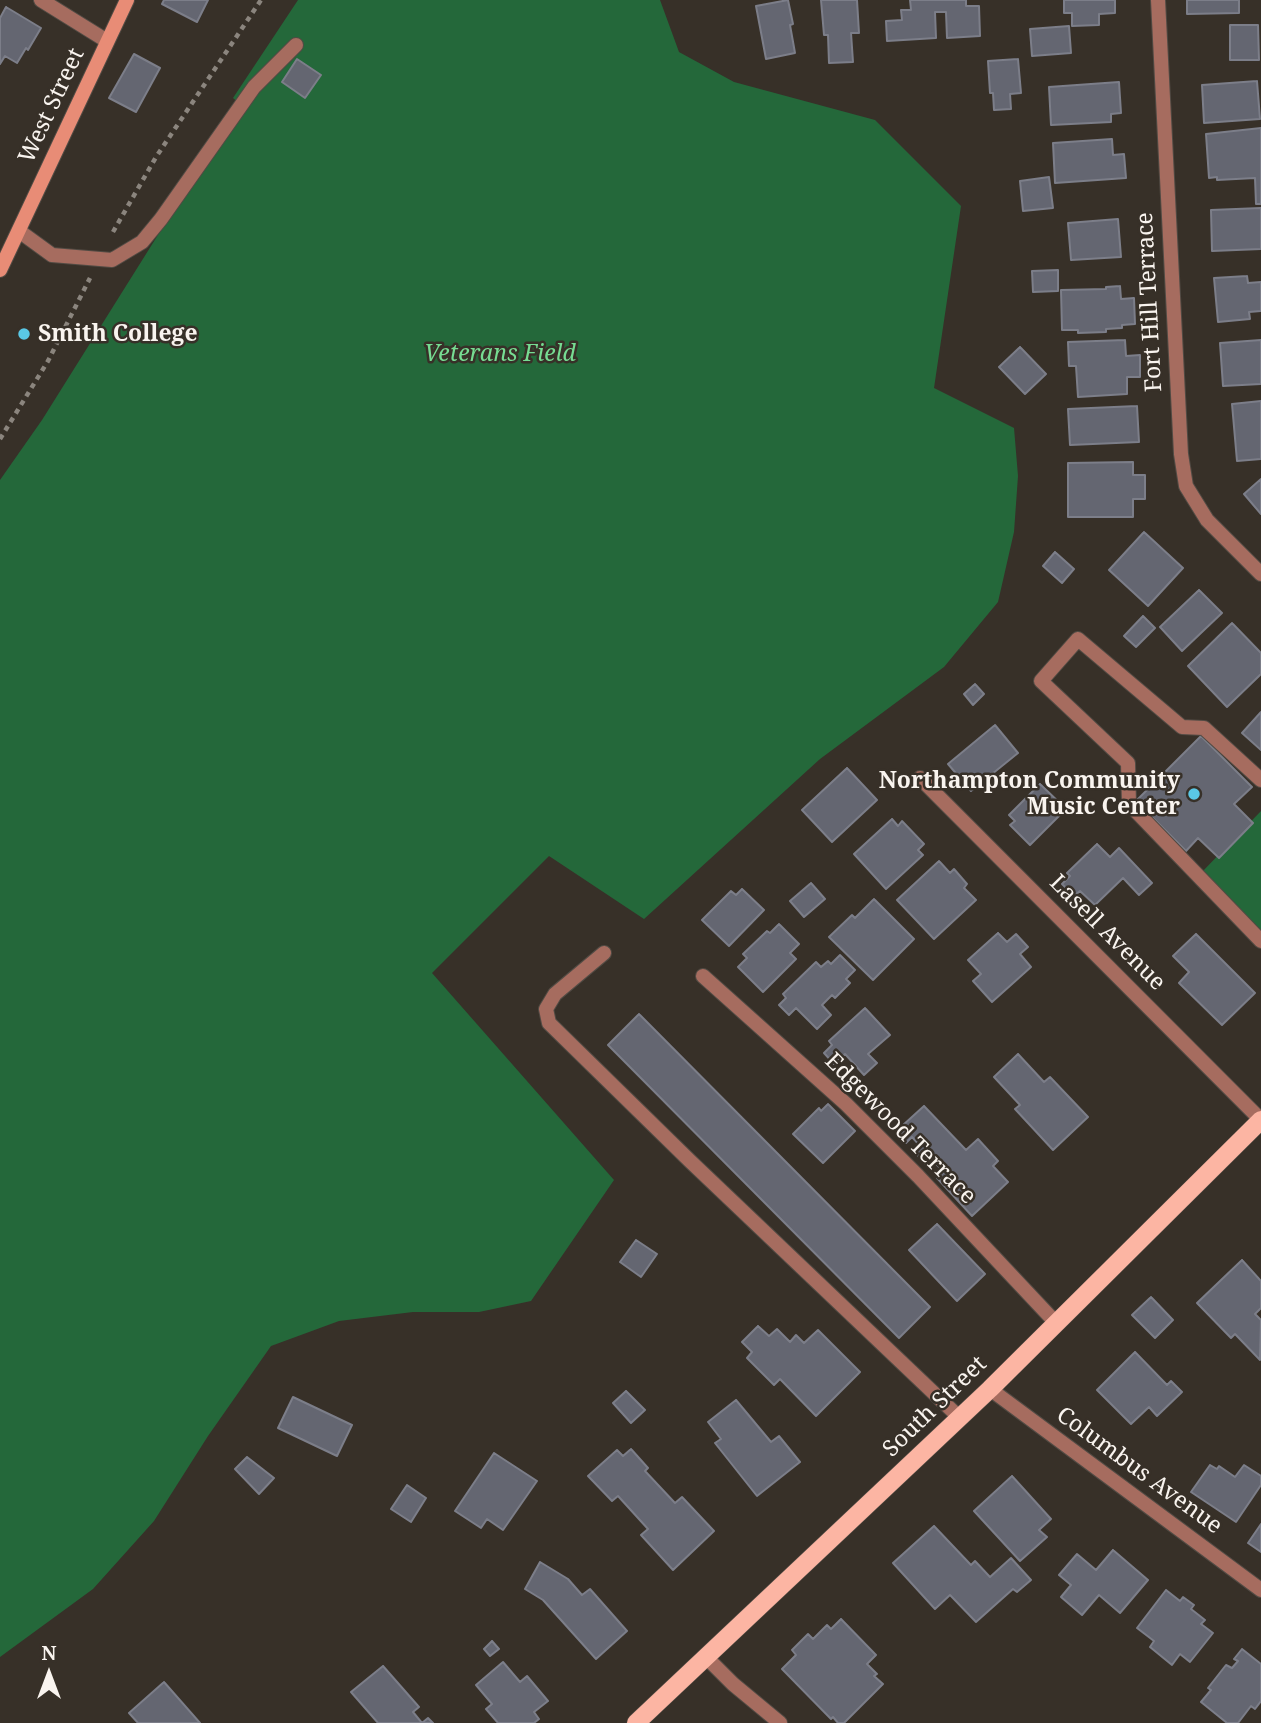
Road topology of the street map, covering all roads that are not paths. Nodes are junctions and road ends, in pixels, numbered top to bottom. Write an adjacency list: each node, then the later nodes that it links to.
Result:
1 (41, 0): 4 (street)
2 (127, 0): 4 (main road, West Street)
3 (1158, 0): 8 (street, Fort Hill Terrace)
4 (107, 41): 6 (main road, West Street)
5 (296, 46): 6 (street)
6 (19, 231): 7 (main road, West Street)
7 (1, 266)
8 (1261, 574)
9 (920, 778): 14 (street, Lasell Avenue)
10 (1261, 780): 11 (street)
11 (1261, 941)
12 (604, 953): 17 (street)
13 (703, 976): 15 (street, Edgewood Terrace)
14 (1261, 1120): 15 (main road, South Street)
15 (1057, 1324): 16 (main road, South Street)
16 (990, 1389): 17 (main road, South Street); 18 (street, Columbus Avenue)
17 (960, 1418): 19 (main road, South Street)
18 (1261, 1590)
19 (706, 1657): 20 (main road, South Street); 21 (street)
20 (636, 1723)
21 (780, 1723)

